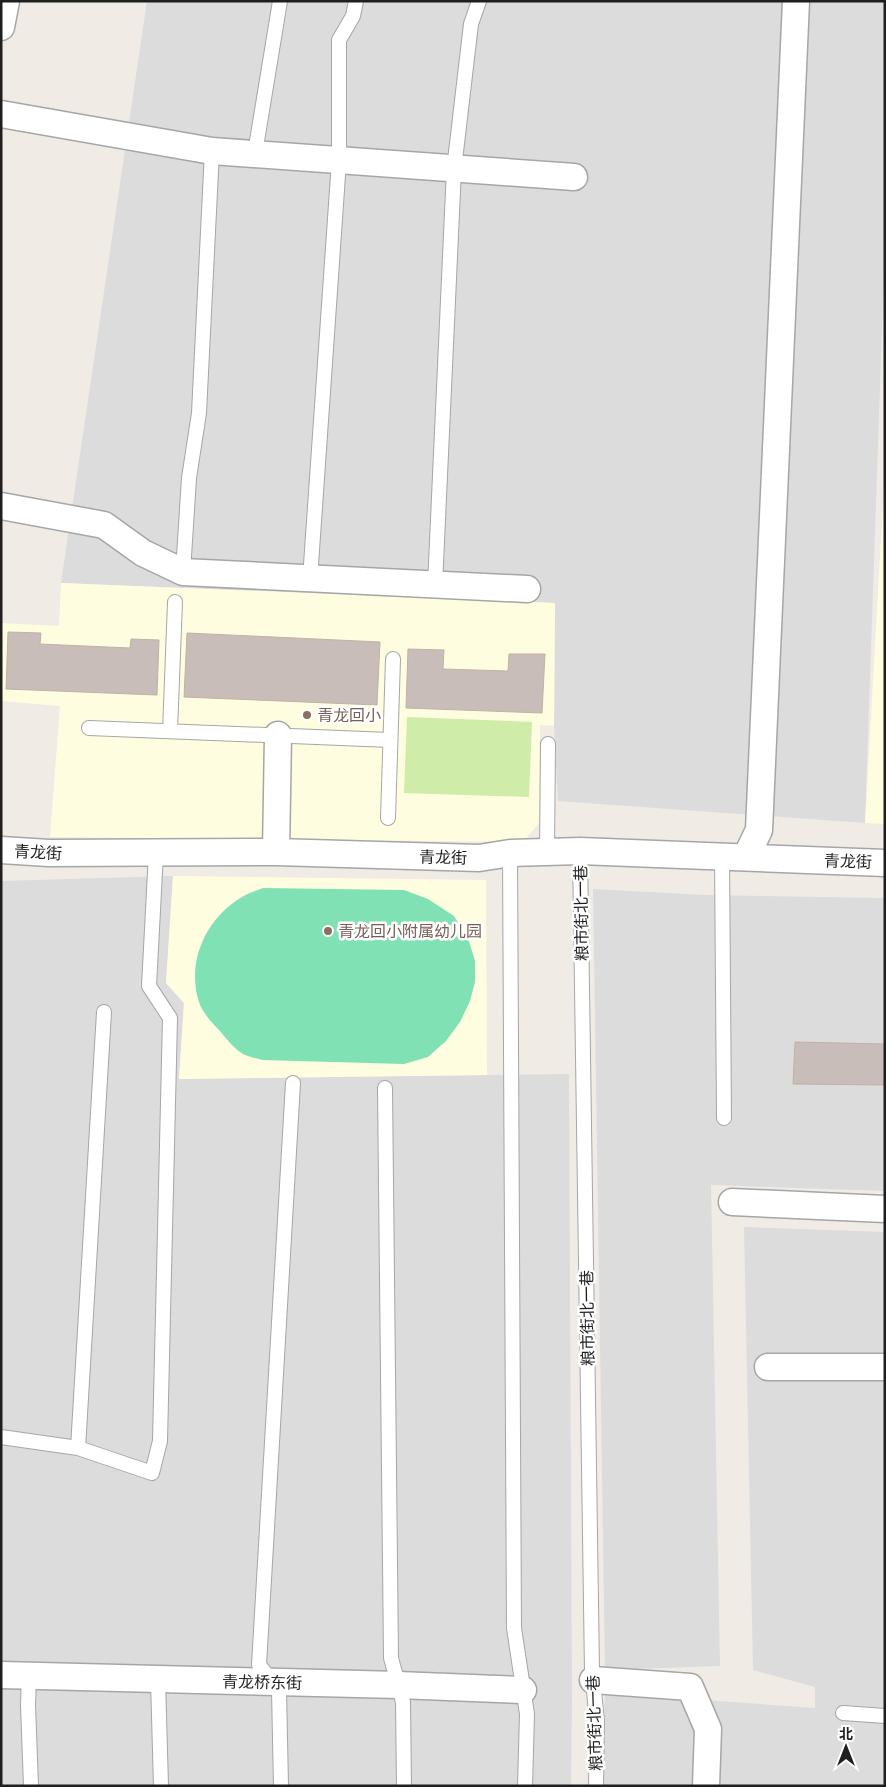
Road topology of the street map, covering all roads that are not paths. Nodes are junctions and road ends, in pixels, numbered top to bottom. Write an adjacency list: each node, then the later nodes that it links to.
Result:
1 (6, 1): 6 (street)
2 (280, 1): 9 (lane)
3 (356, 1): 10 (lane)
4 (479, 1): 11 (lane)
5 (796, 1): 32 (street)
6 (1, 27)
7 (1, 114): 8 (street)
8 (212, 151): 9 (street); 14 (lane)
9 (255, 153): 10 (street)
10 (339, 161): 11 (street); 15 (lane)
11 (454, 169): 12 (street); 16 (lane)
12 (574, 178)
13 (1, 506): 14 (street)
14 (183, 572): 15 (street)
15 (310, 579): 16 (street)
16 (435, 585): 17 (street)
17 (527, 589)
18 (175, 602): 21 (lane)
19 (393, 659): 23 (lane)
20 (89, 728): 21 (lane)
21 (170, 731): 22 (lane)
22 (278, 735): 23 (lane); 28 (street)
23 (390, 740): 25 (lane)
24 (548, 744): 29 (lane)
25 (388, 818)
26 (1, 850): 30 (street, 青龙街)
27 (580, 851): 29 (street, 青龙街); 32 (street, 青龙街); 47 (lane, 粮市街北一巷)
28 (276, 852): 30 (street, 青龙街); 31 (street, 青龙街)
29 (547, 852): 31 (street, 青龙街)
30 (156, 853): 43 (lane)
31 (510, 853): 50 (lane)
32 (734, 856): 33 (street, 青龙街); 37 (lane)
33 (885, 863)
34 (104, 1012): 43 (lane)
35 (293, 1083): 48 (lane)
36 (385, 1088): 49 (lane)
37 (724, 1118)
38 (732, 1202): 39 (street)
39 (885, 1209)
40 (768, 1367): 41 (street)
41 (885, 1367)
42 (1, 1437): 43 (lane)
43 (78, 1448)
44 (1, 1676): 45 (street, 青龙桥东街)
45 (29, 1676): 46 (street, 青龙桥东街); 53 (lane)
46 (158, 1680): 48 (street, 青龙桥东街); 54 (lane)
47 (593, 1680): 58 (lane, 粮市街北一巷); 59 (street)
48 (273, 1682): 49 (street, 青龙桥东街); 55 (lane)
49 (398, 1685): 50 (street, 青龙桥东街); 56 (lane)
50 (523, 1690): 57 (lane)
51 (843, 1714): 52 (lane)
52 (885, 1716)
53 (32, 1786)
54 (160, 1786)
55 (281, 1786)
56 (404, 1786)
57 (525, 1786)
58 (596, 1786)
59 (706, 1786)

